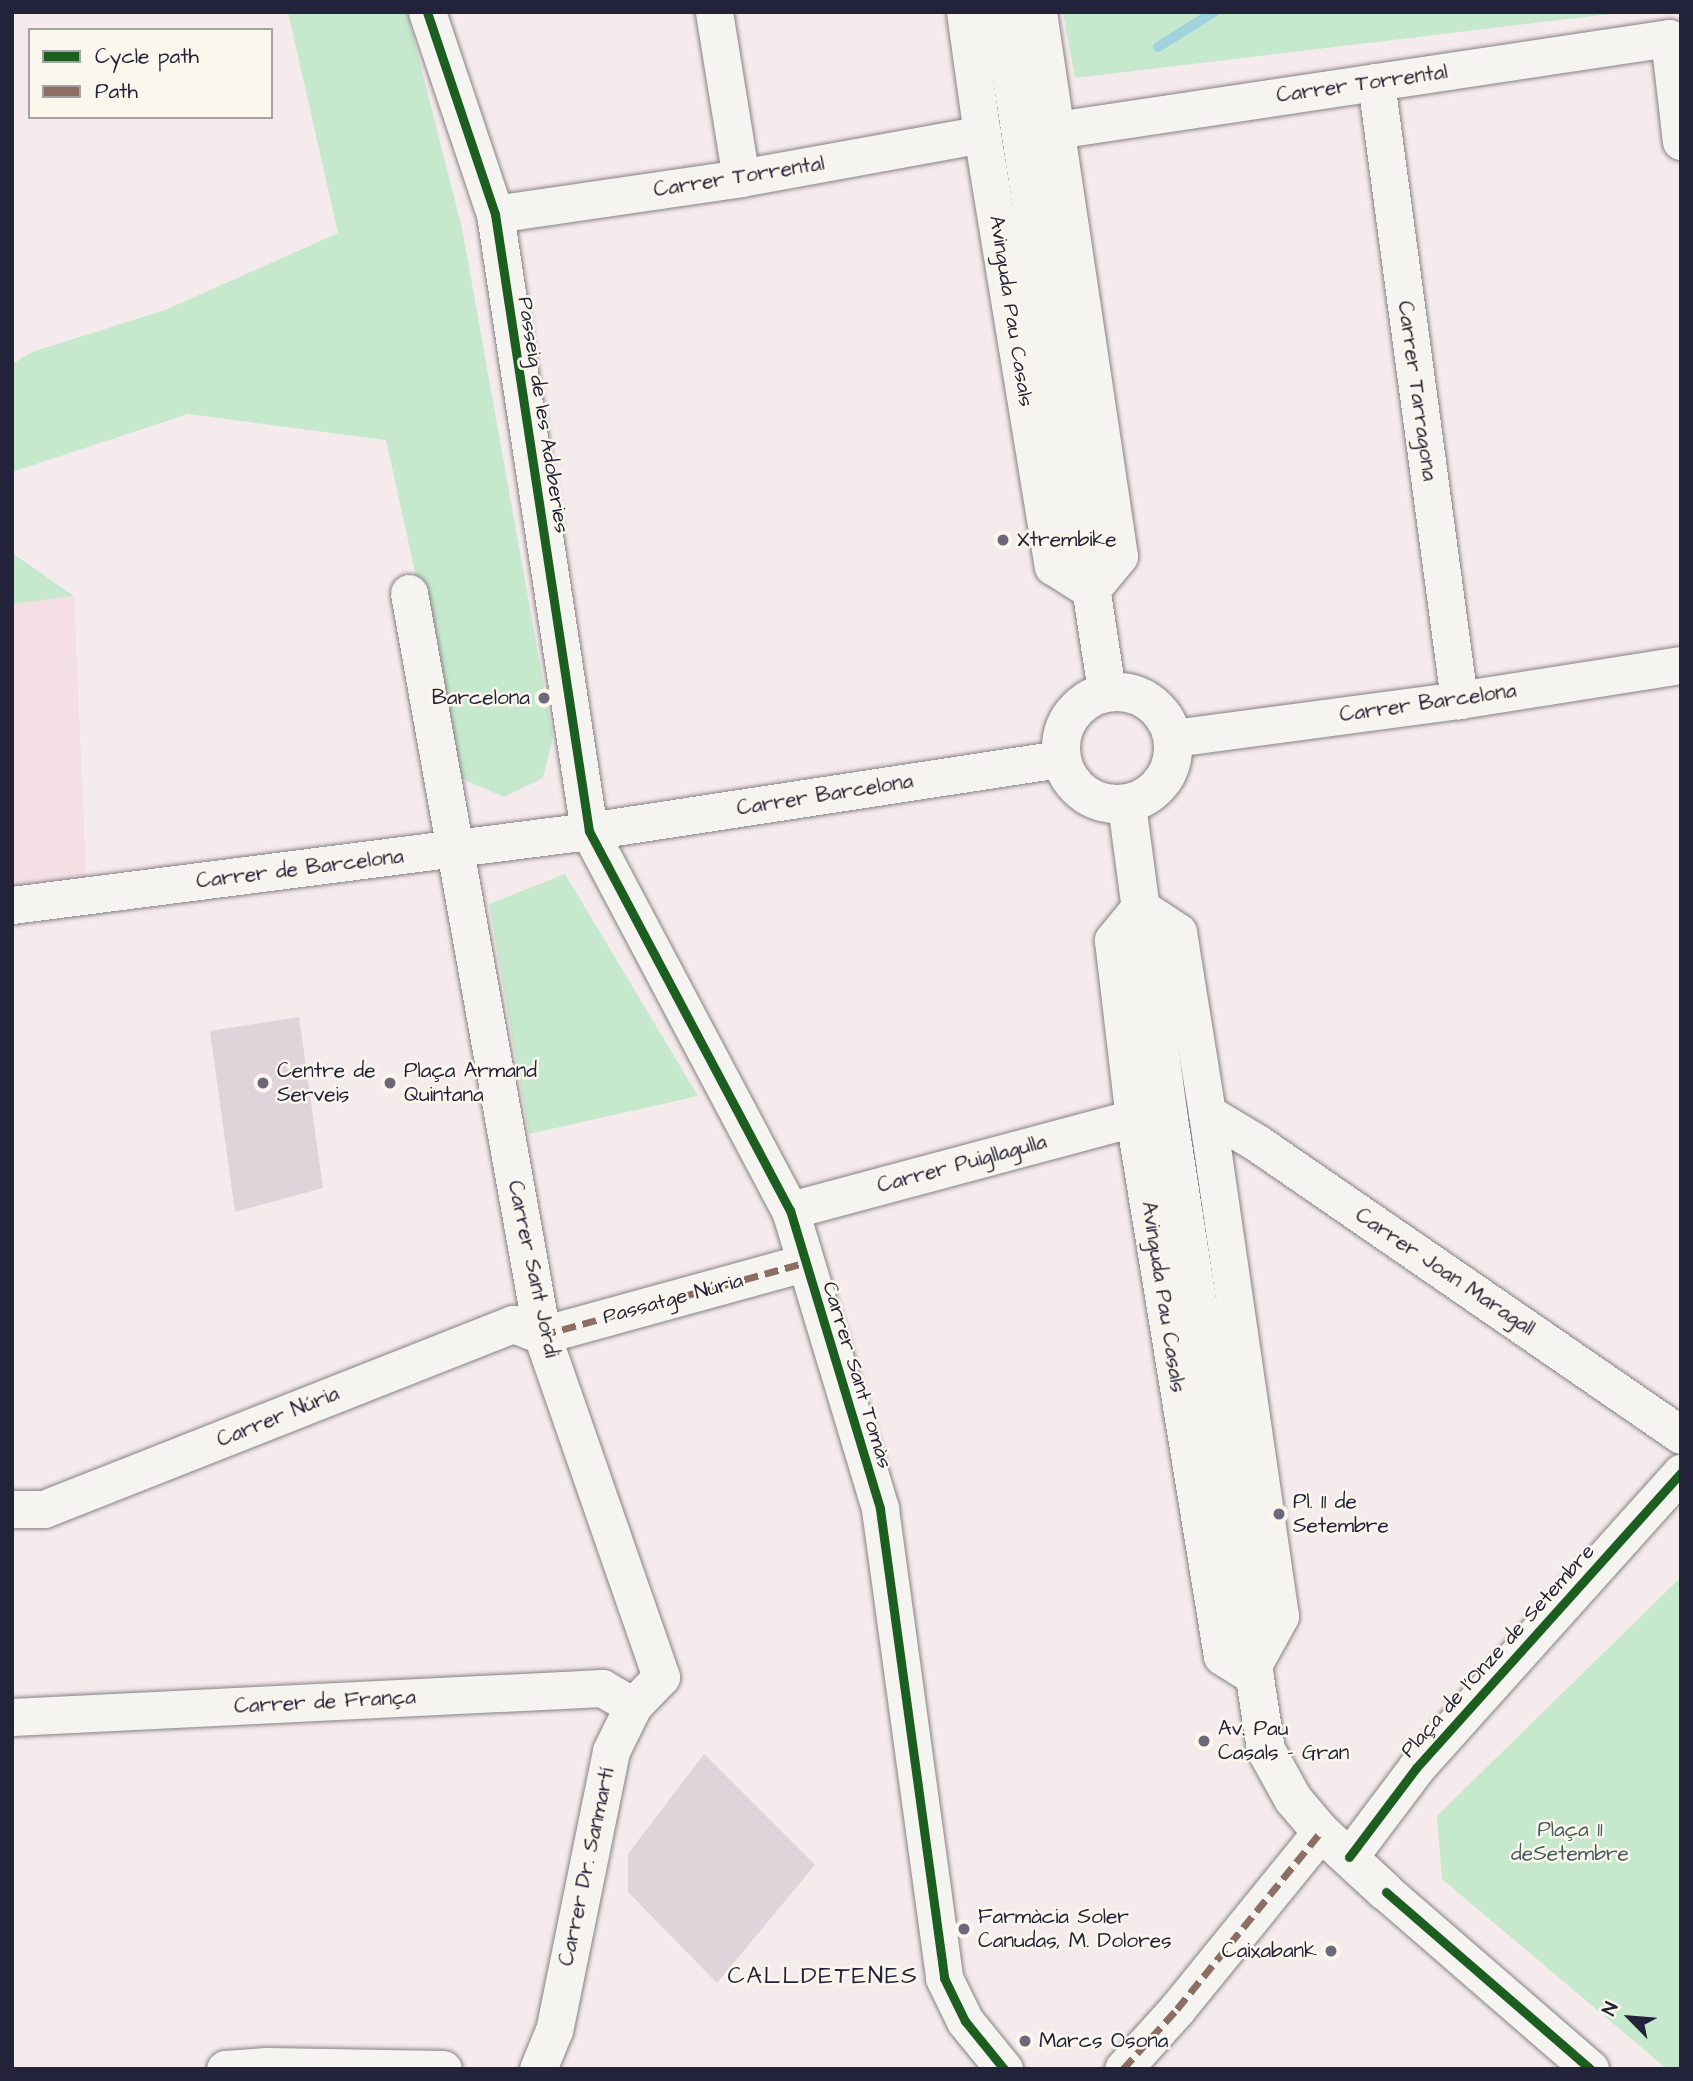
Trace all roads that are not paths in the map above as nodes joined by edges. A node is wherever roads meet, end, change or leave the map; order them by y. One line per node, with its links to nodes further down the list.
1 (427, 12): 11 (street, Passeig de les Adoberies)
2 (714, 12): 10 (street)
3 (965, 12): 8 (street, Avinguda Pau Casals)
4 (1002, 12): 12 (street, Avinguda Pau Casals)
5 (1038, 12): 7 (street)
6 (1376, 82): 7 (street, Carrer Torrental); 9 (street, Carrer Torrental); 16 (street, Carrer Tarragona)
7 (1056, 130): 12 (street)
8 (982, 135): 10 (street, Carrer Torrental); 12 (street, Avinguda Pau Casals)
9 (1681, 141)
10 (741, 178): 11 (street, Carrer Torrental)
11 (495, 214): 20 (street, Passeig de les Adoberies)
12 (1091, 590): 15 (street, Avinguda Pau Casals)
13 (409, 593): 21 (street)
14 (1681, 665): 16 (street, Carrer Barcelona)
15 (1107, 691): 17 (street); 18 (street)
16 (1459, 699): 17 (street, Carrer Barcelona)
17 (1174, 738): 19 (street)
18 (1061, 759): 19 (street); 20 (street, Carrer Barcelona)
19 (1127, 805): 23 (street, Avinguda Pau Casals)
20 (589, 831): 21 (street, Carrer de Barcelona); 26 (street, Carrer Sant Tomàs)
21 (456, 849): 22 (street, Carrer de Barcelona); 28 (street, Carrer Sant Jordi)
22 (12, 905)
23 (1140, 907): 24 (street); 25 (street, Avinguda Pau Casals); 32 (street, Avinguda Pau Casals)
24 (1207, 1113): 29 (street, Carrer Joan Maragall); 32 (street)
25 (1134, 1118): 26 (street, Carrer Puigllagulla); 32 (street, Avinguda Pau Casals)
26 (790, 1210): 27 (street, Carrer Sant Tomàs)
27 (804, 1263): 28 (street, Passatge Núria); 41 (street, Carrer Sant Tomàs)
28 (542, 1335): 31 (street, Carrer Núria); 33 (street, Carrer Sant Jordi)
29 (1678, 1425)
30 (1681, 1474): 36 (street, Plaça de l'Onze de Setembre)
31 (12, 1509)
32 (1254, 1671): 36 (street, Avinguda Pau Casals)
33 (661, 1677): 34 (street, Carrer Dr. Sanmartí)
34 (633, 1706): 35 (street, Carrer de França); 40 (street, Carrer Dr. Sanmartí)
35 (12, 1717)
36 (1335, 1844): 37 (street, Avinguda Pau Casals); 42 (street, Plaça de l'Onze de Setembre)
37 (1386, 1892): 43 (street)
38 (225, 2069): 39 (street)
39 (443, 2069)
40 (538, 2069)
41 (1004, 2069)
42 (1124, 2069)
43 (1590, 2069)

